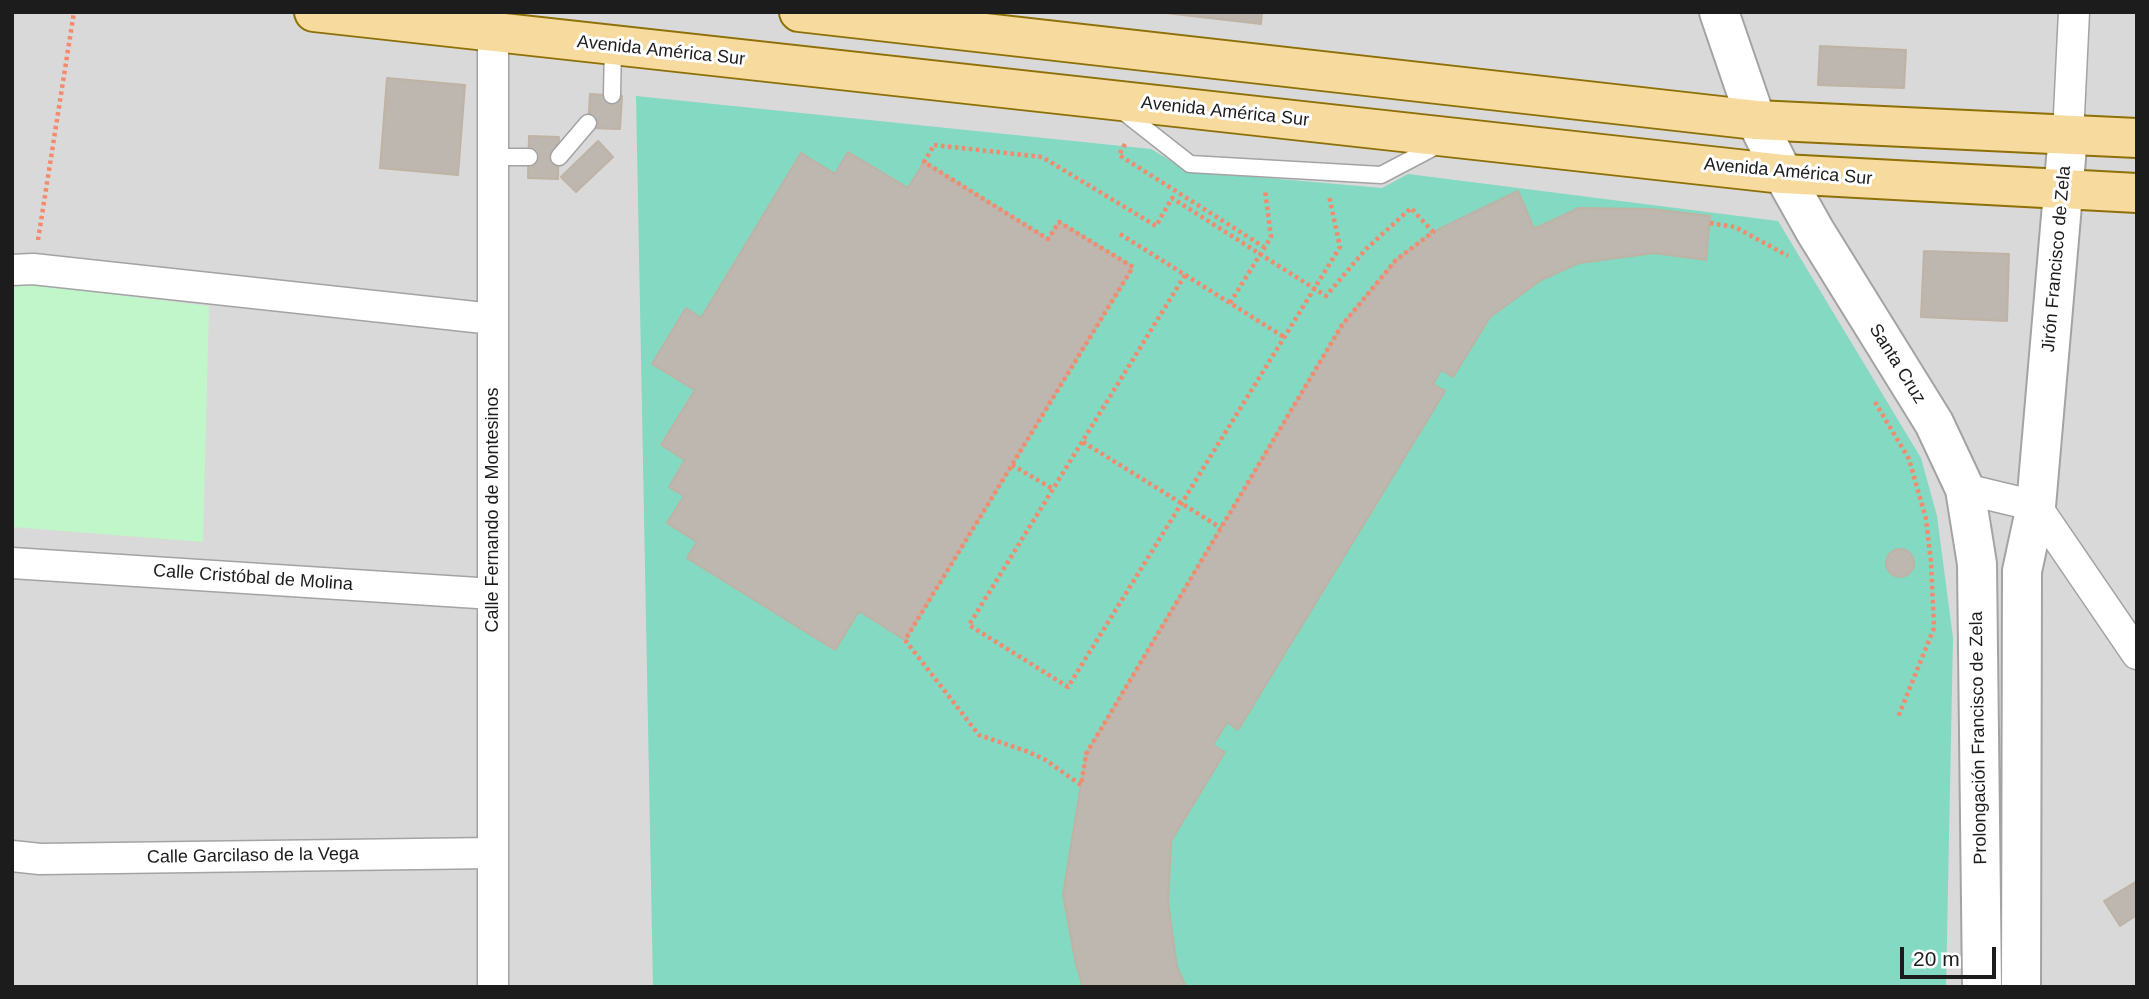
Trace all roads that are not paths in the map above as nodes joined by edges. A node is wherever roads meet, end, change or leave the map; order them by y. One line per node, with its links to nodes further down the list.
1 (314, 12): 5 (main road, Avenida América Sur)
2 (799, 12): 9 (main road)
3 (1719, 12): 9 (street, Santa Cruz)
4 (2074, 12): 11 (street, Jirón Francisco de Zela)
5 (494, 33): 6 (main road, Avenida América Sur); 14 (street, Calle Fernando de Montesinos)
6 (613, 45): 7 (lane); 8 (main road, Avenida América Sur)
7 (612, 95)
8 (1107, 99): 12 (main road, Avenida América Sur); 12 (lane)
9 (1756, 120): 11 (main road); 17 (street, Santa Cruz)
10 (589, 123): 16 (lane)
11 (2068, 135): 13 (main road); 18 (street, Jirón Francisco de Zela)
12 (1452, 138): 17 (main road, Avenida América Sur)
13 (2137, 138)
14 (493, 157): 15 (lane); 21 (street, Calle Fernando de Montesinos)
15 (529, 157)
16 (559, 157)
17 (1783, 174): 18 (main road, Avenida América Sur); 22 (street, Santa Cruz)
18 (2063, 189): 19 (main road, Avenida América Sur); 23 (street, Jirón Francisco de Zela)
19 (2137, 193)
20 (23, 269): 21 (street)
21 (493, 319): 25 (street, Calle Fernando de Montesinos)
22 (1965, 489): 23 (street); 30 (street, Prolongación Francisco de Zela)
23 (2036, 506): 26 (street); 31 (street)
24 (12, 563): 25 (street, Calle Cristóbal de Molina)
25 (493, 594): 27 (street, Calle Fernando de Montesinos)
26 (2137, 654)
27 (494, 853): 28 (street, Calle Garcilaso de la Vega); 29 (street, Calle Fernando de Montesinos)
28 (12, 856)
29 (493, 987)
30 (1982, 987)
31 (2021, 987)

